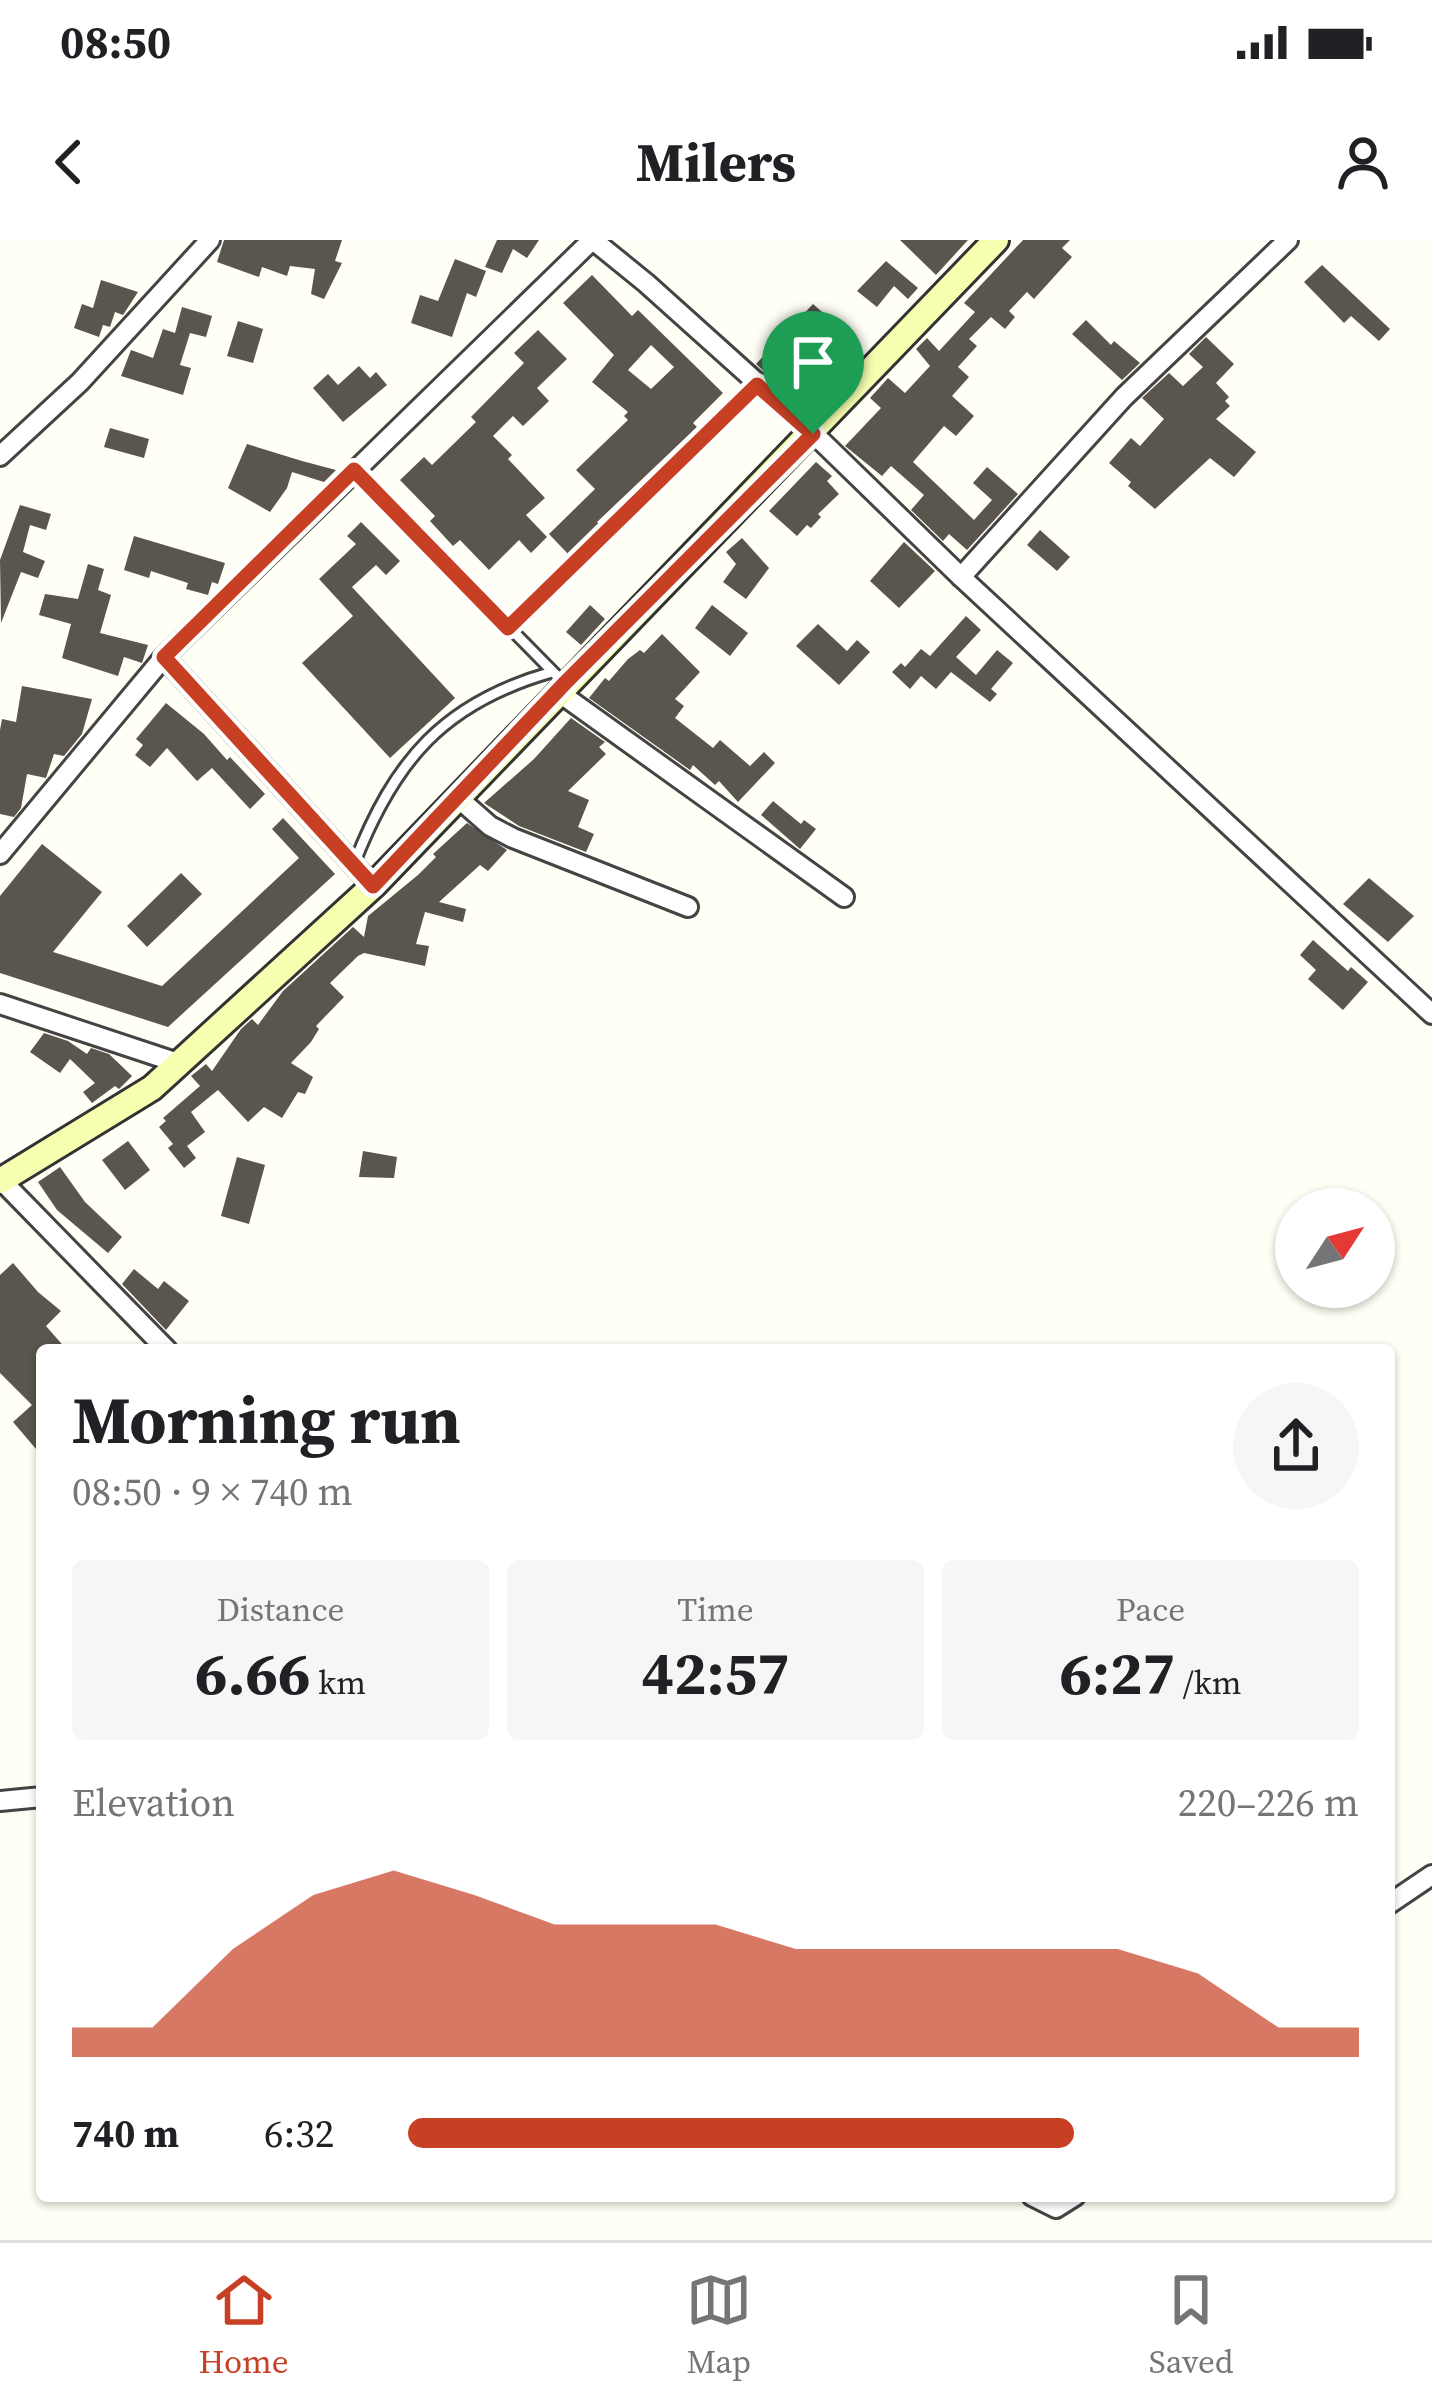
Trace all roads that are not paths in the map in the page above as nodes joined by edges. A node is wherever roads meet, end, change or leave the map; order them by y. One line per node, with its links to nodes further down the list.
1 (210, 240): 7 (street)
2 (592, 240): 5 (street); 8 (street)
3 (996, 240): 6 (main road)
4 (1288, 240): 9 (street)
5 (757, 385): 6 (street); 10 (lane)
6 (813, 434): 9 (street); 12 (main road)
7 (0, 456)
8 (354, 470): 10 (lane); 11 (street)
9 (961, 577): 20 (street)
10 (508, 628): 12 (lane)
11 (164, 657): 14 (street); 15 (street)
12 (558, 682): 13 (main road); 15 (lane); 17 (street)
13 (457, 797): 16 (main road); 18 (street)
14 (0, 854)
15 (354, 864): 16 (street)
16 (373, 886): 21 (main road)
17 (844, 897)
18 (688, 907)
19 (0, 1004): 21 (street)
20 (1432, 1014)
21 (181, 1064): 22 (main road)
22 (1, 1181): 23 (street)
23 (161, 1344)
24 (36, 1798): 25 (street)
25 (0, 1802)
26 (1432, 1875): 27 (street)
27 (1395, 1900)

